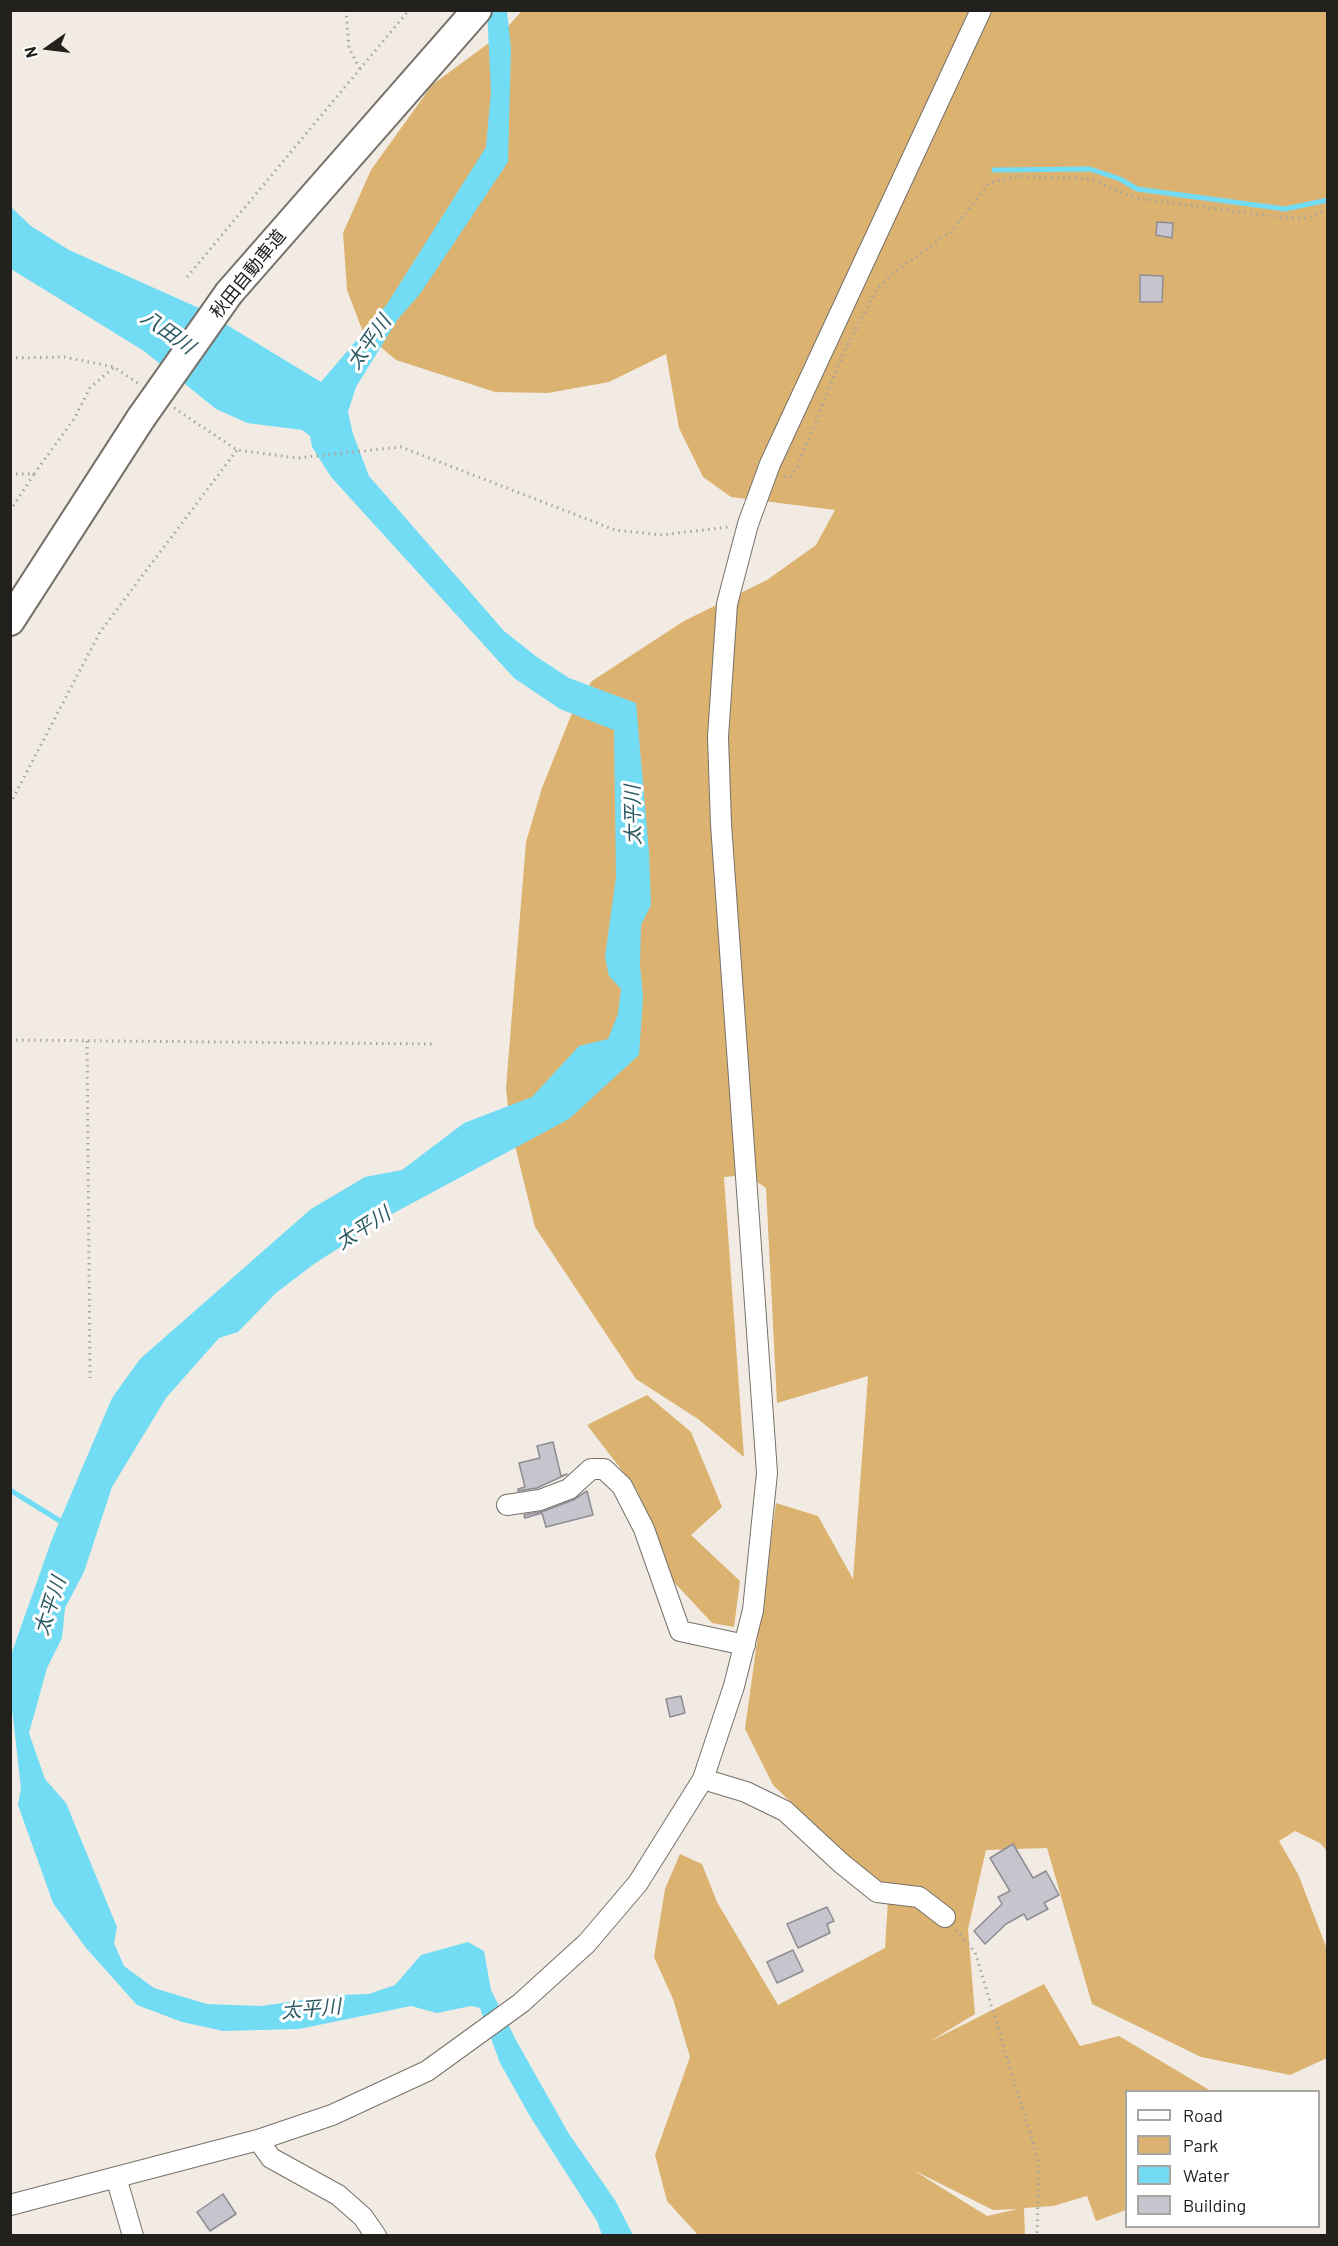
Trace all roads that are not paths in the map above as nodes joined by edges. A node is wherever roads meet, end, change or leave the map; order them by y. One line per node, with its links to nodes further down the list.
1 (477, 10): 3 (highway, 秋田自動車道, bridge)
2 (981, 10): 5 (street)
3 (10, 621)
4 (507, 1505): 5 (street)
5 (745, 1645): 6 (street)
6 (703, 1779): 7 (street); 8 (street)
7 (945, 1917)
8 (258, 2140): 9 (street); 12 (street)
9 (116, 2177): 10 (street); 11 (street)
10 (10, 2205)
11 (133, 2235)
12 (376, 2235)

